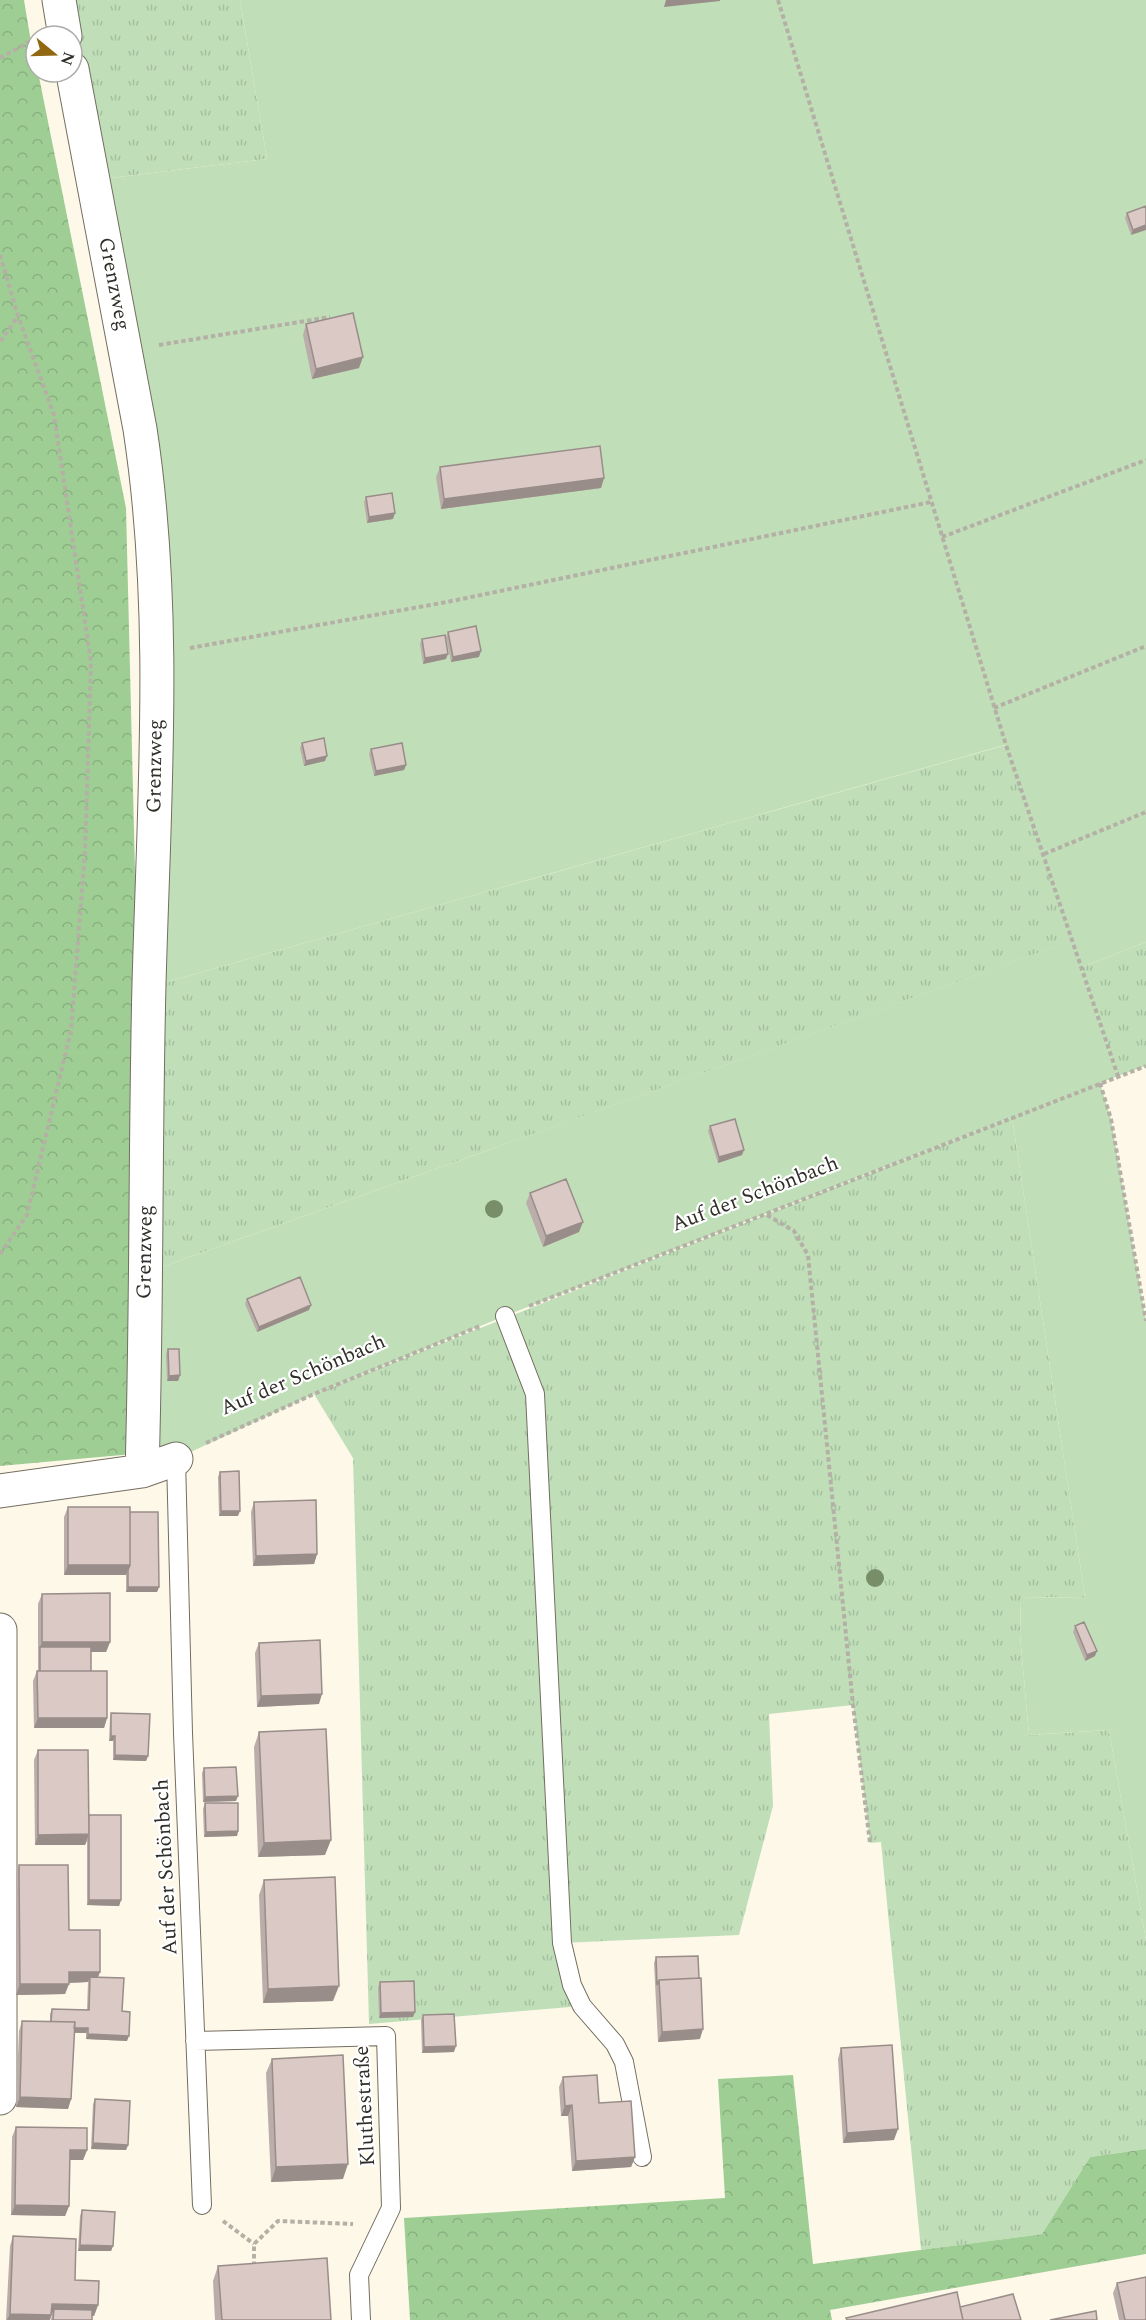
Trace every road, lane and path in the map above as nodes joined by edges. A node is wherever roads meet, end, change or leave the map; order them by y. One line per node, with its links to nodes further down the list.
1 (59, 0): 3 (street)
2 (778, 0): 13 (path)
3 (63, 24)
4 (24, 45): 5 (path)
5 (0, 58)
6 (75, 84): 11 (street, Grenzweg)
7 (0, 255): 8 (path)
8 (18, 316): 10 (path); 24 (path)
9 (330, 317): 11 (path)
10 (0, 342)
11 (126, 350): 16 (street, Grenzweg)
12 (1146, 460): 14 (path)
13 (931, 502): 14 (path); 16 (path)
14 (942, 537): 17 (path)
15 (1146, 646): 17 (path)
16 (156, 654): 28 (street, Grenzweg)
17 (994, 708): 19 (path)
18 (1146, 812): 19 (path)
19 (1044, 854): 21 (path)
20 (1146, 1066): 21 (path, Auf der Schönbach)
21 (1118, 1076): 22 (path, Auf der Schönbach)
22 (1100, 1083): 23 (path, Auf der Schönbach); 26 (path)
23 (767, 1215): 25 (path, Auf der Schönbach); 31 (path)
24 (0, 1254)
25 (505, 1316): 27 (path, Auf der Schönbach); 34 (lane)
26 (1146, 1321)
27 (176, 1459): 28 (street); 32 (lane, Auf der Schönbach)
28 (142, 1472): 29 (street)
29 (0, 1491)
30 (0, 1630): 33 (street)
31 (870, 1843)
32 (195, 2041): 35 (lane, Auf der Schönbach); 36 (lane, Kluthestraße)
33 (0, 2098)
34 (642, 2157)
35 (202, 2205): 37 (path)
36 (379, 2233): 37 (path); 39 (lane, Kluthestraße)
37 (254, 2244): 38 (path)
38 (255, 2278)
39 (361, 2320)

